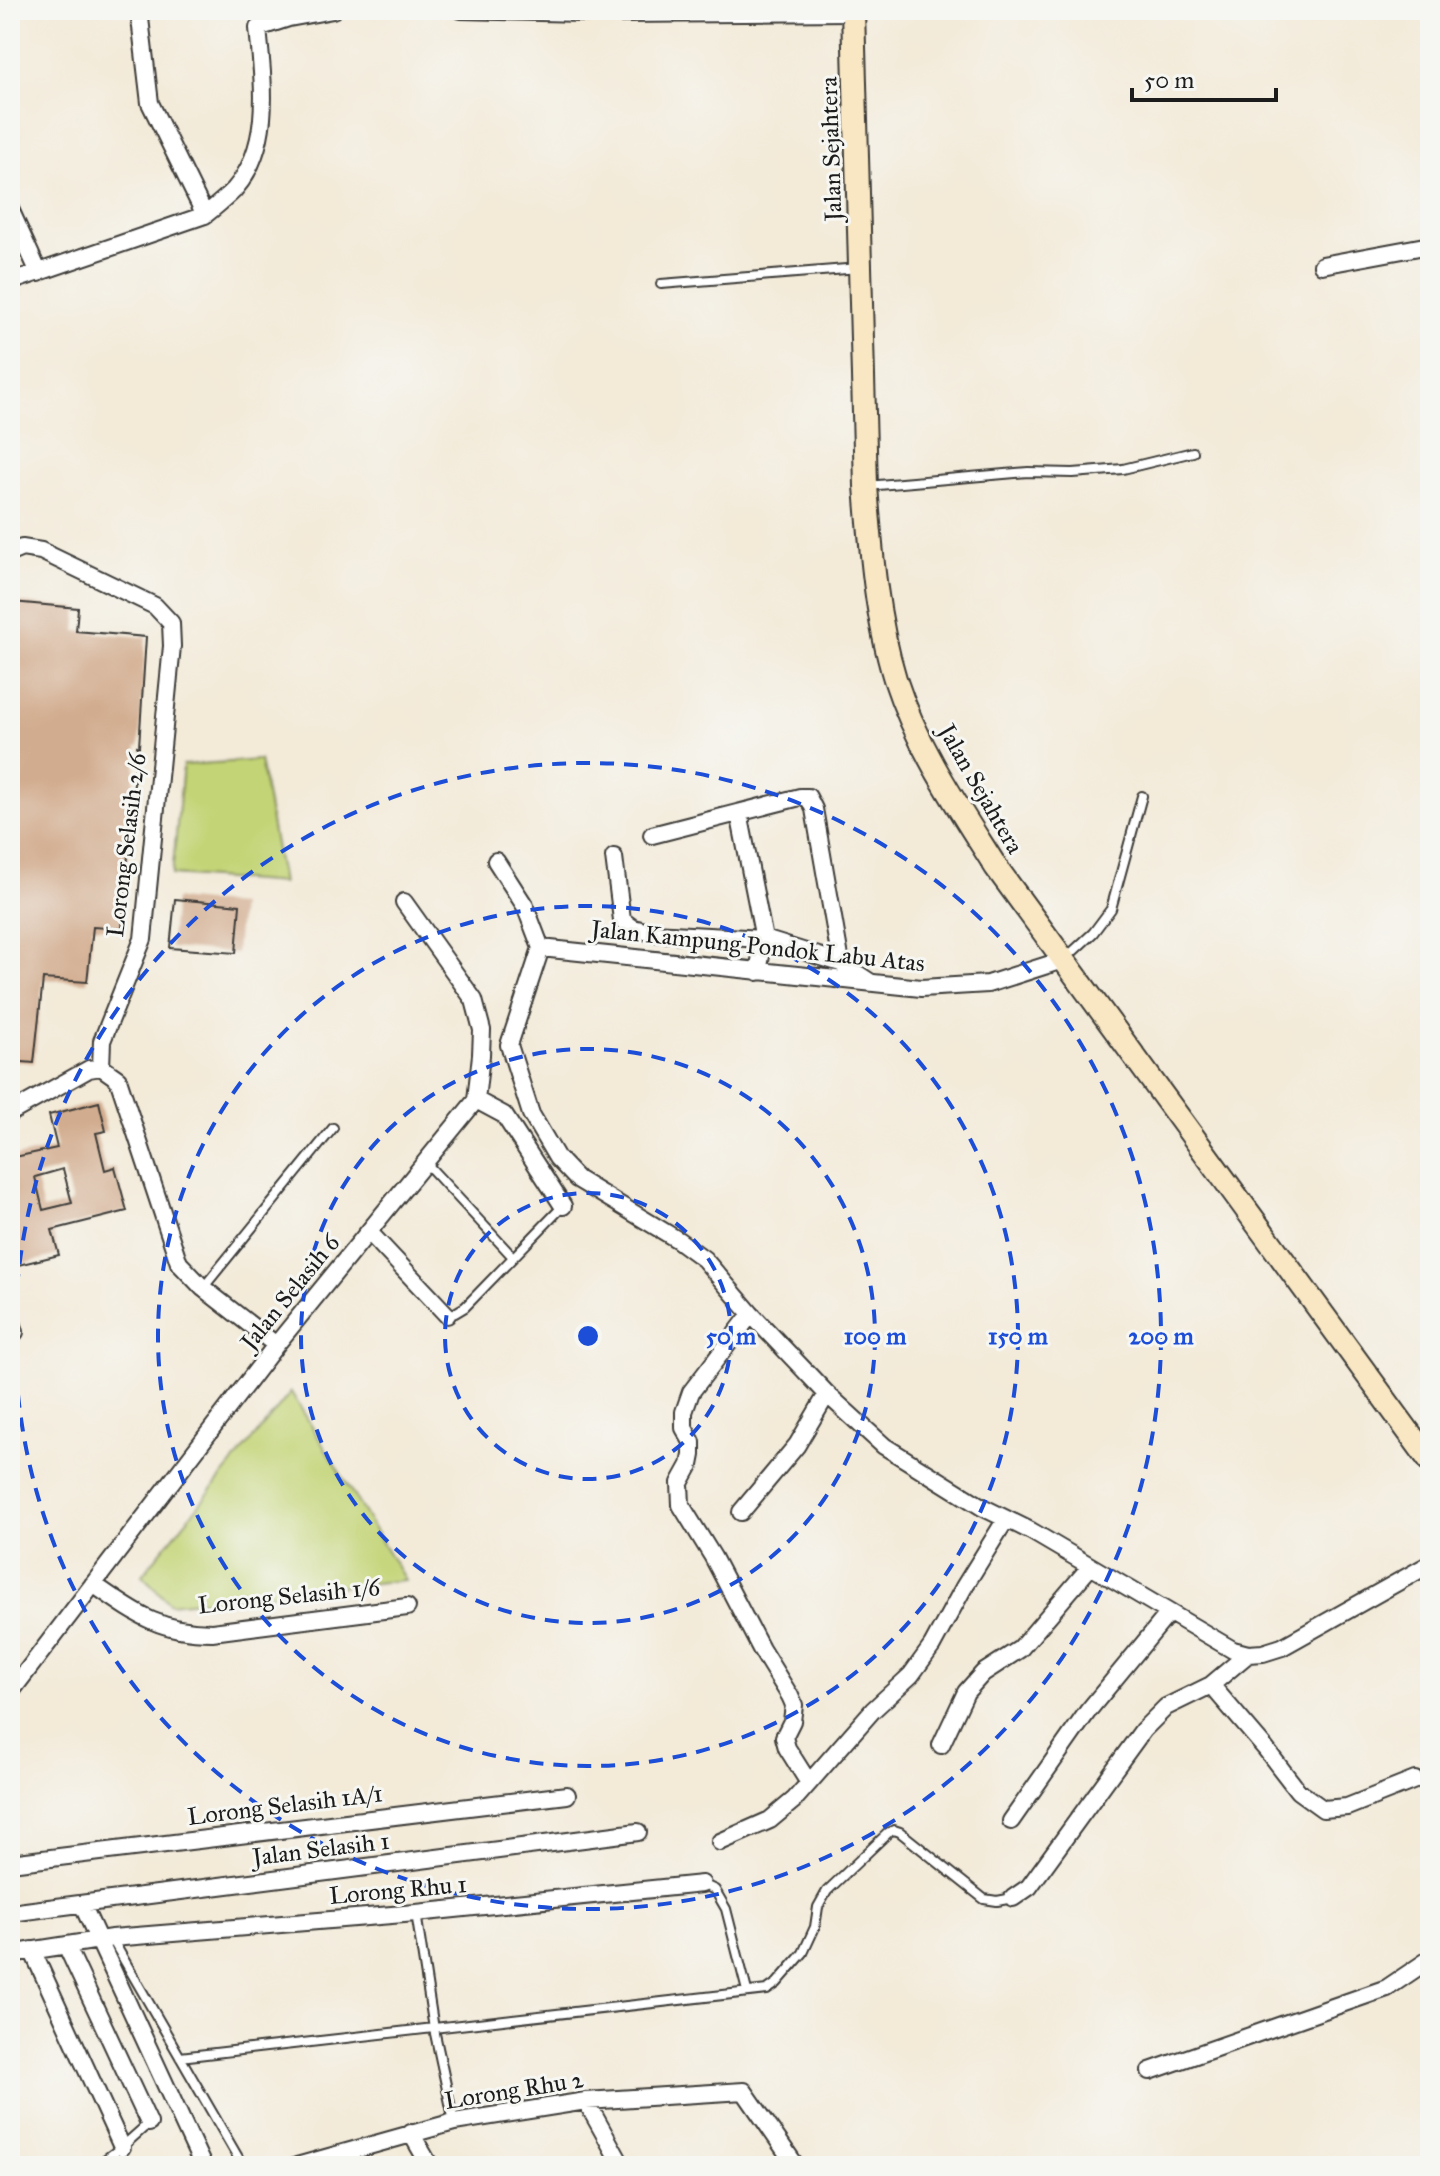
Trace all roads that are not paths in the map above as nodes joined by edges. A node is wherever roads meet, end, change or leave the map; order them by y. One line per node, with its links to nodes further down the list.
1 (139, 10): 7 (street)
2 (333, 10): 7 (street)
3 (461, 10): 5 (street)
4 (853, 11): 5 (street); 10 (main road, Jalan Sejahtera)
5 (623, 12)
6 (10, 209): 11 (street)
7 (205, 215): 11 (street)
8 (1430, 245): 9 (street)
9 (1322, 265)
10 (860, 268): 13 (lane); 15 (main road, Jalan Sejahtera)
11 (39, 273): 12 (street)
12 (10, 282)
13 (661, 284)
14 (1193, 452): 15 (lane)
15 (866, 486): 25 (main road, Jalan Sejahtera)
16 (16, 551): 31 (street, Lorong Selasih 2/6)
17 (1142, 796): 25 (lane)
18 (739, 813): 19 (street); 23 (street); 26 (street)
19 (652, 835)
20 (614, 857): 23 (street)
21 (496, 861): 24 (street)
22 (404, 902): 30 (street)
23 (764, 939): 26 (street); 27 (street)
24 (541, 948): 27 (street, Jalan Kampung Pondok Labu Atas); 29 (street)
25 (1063, 960): 28 (street, Jalan Kampung Pondok Labu Atas); 44 (main road, Jalan Sejahtera)
26 (841, 963): 28 (street)
27 (758, 972): 28 (street, Jalan Kampung Pondok Labu Atas)
28 (875, 985)
29 (509, 1045): 30 (street); 40 (street)
30 (481, 1055): 32 (street)
31 (101, 1067): 33 (street); 39 (street)
32 (476, 1100): 35 (street, Jalan Selasih 6); 36 (street)
33 (10, 1113)
34 (333, 1128): 39 (lane)
35 (425, 1161): 37 (street, Jalan Selasih 6); 38 (lane)
36 (563, 1206): 38 (lane)
37 (369, 1232): 41 (street); 42 (street, Jalan Selasih 6)
38 (513, 1257): 41 (lane)
39 (203, 1288): 42 (street)
40 (751, 1314): 43 (street); 57 (street)
41 (447, 1315)
42 (276, 1345): 49 (street, Jalan Selasih 6)
43 (827, 1394): 45 (street); 46 (street)
44 (1430, 1461)
45 (741, 1512)
46 (1006, 1519): 48 (street); 57 (street)
47 (1430, 1564): 52 (street)
48 (1090, 1567): 51 (street); 55 (street)
49 (93, 1584): 50 (street, Lorong Selasih 1/6); 54 (street, Jalan Selasih 6)
50 (407, 1607)
51 (1168, 1614): 52 (street); 59 (street)
52 (1248, 1654): 53 (street)
53 (1211, 1685): 56 (street); 64 (street)
54 (10, 1693)
55 (941, 1745)
56 (1415, 1780)
57 (809, 1783): 61 (street)
58 (567, 1795): 62 (street, Lorong Selasih 1A/1)
59 (1011, 1821)
60 (638, 1832): 65 (street, Jalan Selasih 1)
61 (720, 1842)
62 (10, 1863)
63 (702, 1884): 67 (street, Lorong Rhu 1); 73 (lane)
64 (1013, 1898): 73 (lane)
65 (82, 1904): 66 (street, Jalan Selasih 1); 68 (street)
66 (10, 1913)
67 (416, 1913): 68 (street, Lorong Rhu 1); 74 (lane)
68 (105, 1939): 69 (street, Lorong Rhu 1); 75 (lane); 83 (street)
69 (66, 1945): 70 (street, Lorong Rhu 1); 79 (street)
70 (32, 1950): 71 (street, Lorong Rhu 1); 81 (street)
71 (10, 1954)
72 (1430, 1959): 76 (street)
73 (747, 1991): 74 (lane)
74 (434, 2029): 75 (lane); 78 (lane)
75 (180, 2057): 84 (lane)
76 (1150, 2071)
77 (586, 2101): 78 (street, Lorong Rhu 2); 87 (street); 88 (street, Lorong Rhu 2)
78 (454, 2122): 80 (street, Lorong Rhu 2)
79 (149, 2123): 81 (lane)
80 (411, 2133): 85 (street, Lorong Rhu 2); 86 (street)
81 (122, 2147): 82 (lane)
82 (96, 2166)
83 (203, 2166)
84 (243, 2166)
85 (297, 2166)
86 (430, 2166)
87 (622, 2166)
88 (796, 2166)

